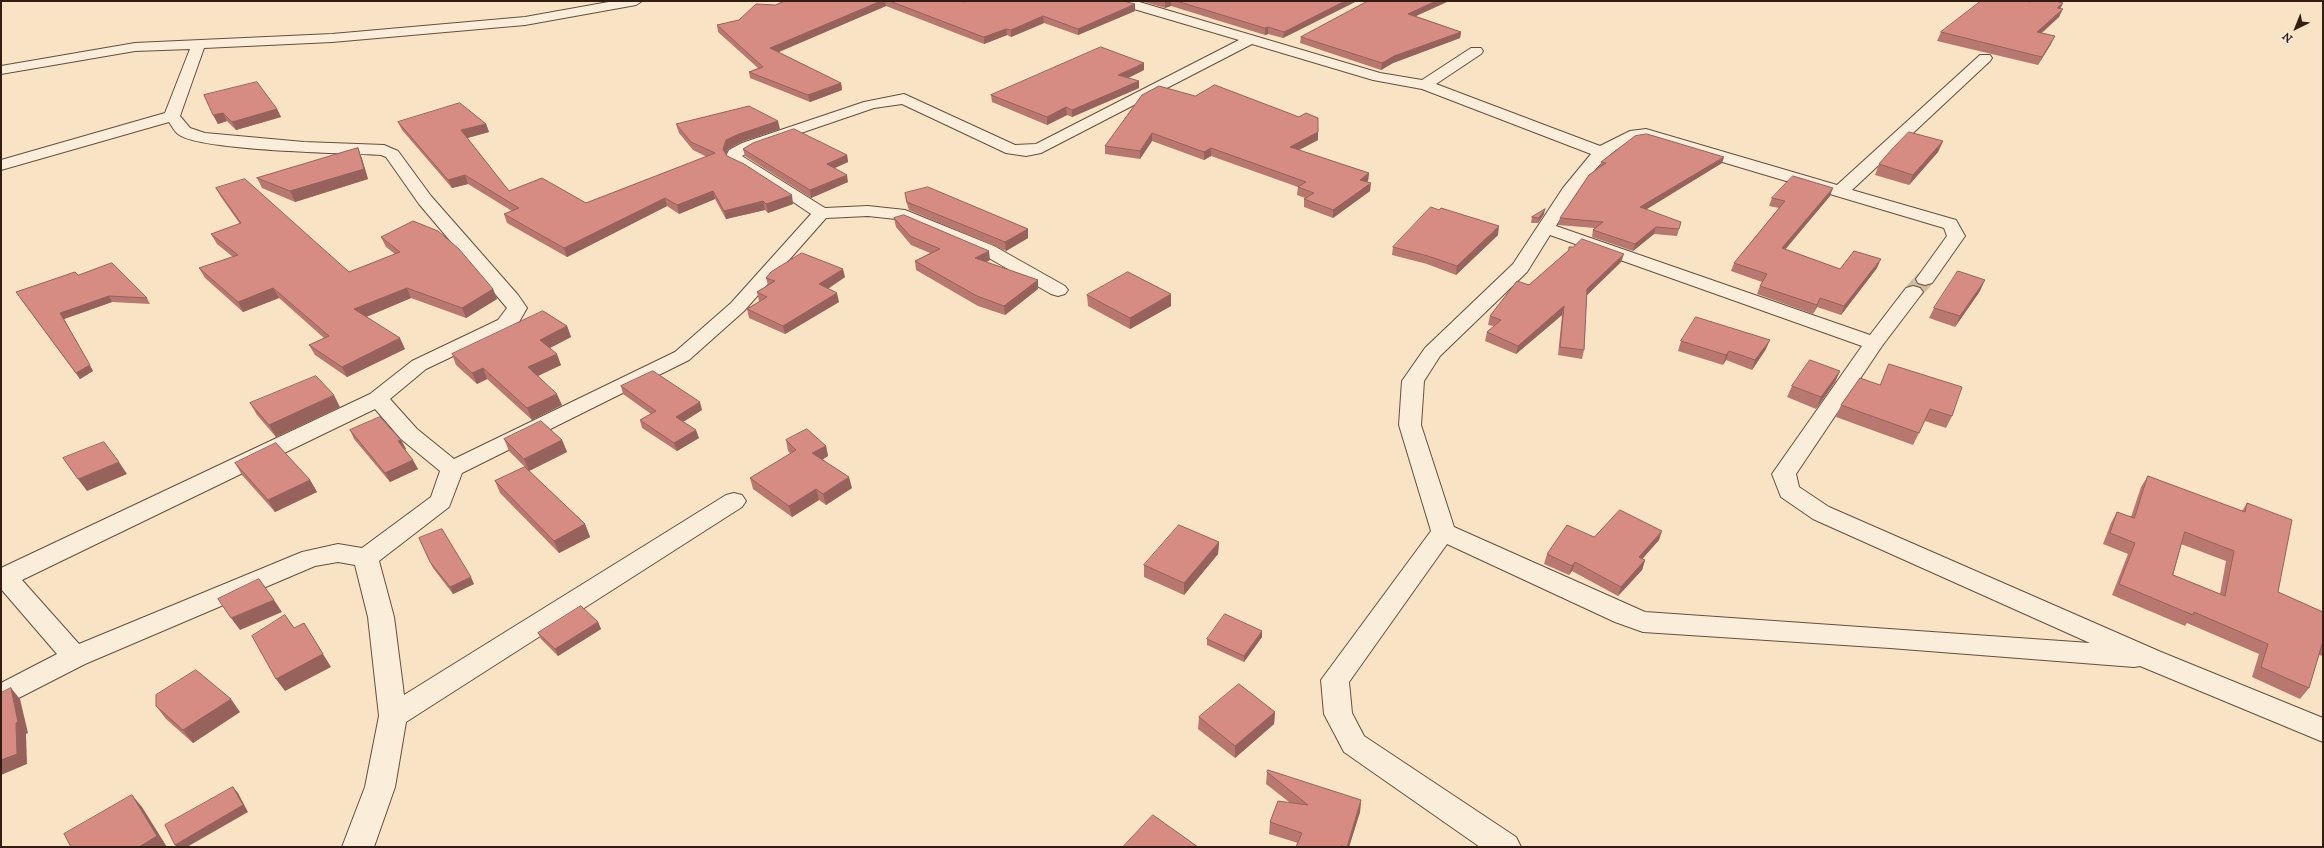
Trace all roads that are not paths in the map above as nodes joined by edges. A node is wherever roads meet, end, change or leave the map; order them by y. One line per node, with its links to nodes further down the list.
1 (636, 1): 5 (street)
2 (1122, 1): 4 (street)
3 (1297, 38): 6 (street)
4 (1251, 39): 6 (street); 15 (street)
5 (199, 44): 9 (street); 11 (street)
6 (1277, 48): 10 (street)
7 (1476, 51): 10 (street)
8 (1985, 58): 14 (street)
9 (1, 70)
10 (1425, 85): 12 (street)
11 (172, 116): 13 (street); 19 (street)
12 (1601, 152): 14 (street); 16 (street)
13 (1, 166)
14 (1841, 191): 18 (street)
15 (821, 213): 17 (street); 20 (street)
16 (1546, 228): 18 (street); 22 (street)
17 (1058, 290)
18 (1874, 343): 26 (street)
19 (378, 399): 20 (street); 24 (street)
20 (452, 469): 23 (street)
21 (734, 501): 28 (street)
22 (1443, 532): 26 (street); 31 (street)
23 (366, 558): 25 (street); 28 (street)
24 (3, 578): 25 (street)
25 (75, 657): 27 (street)
26 (2151, 659): 29 (street)
27 (1, 696)
28 (393, 716): 30 (street)
29 (2323, 730)
30 (358, 847)
31 (1505, 847)

